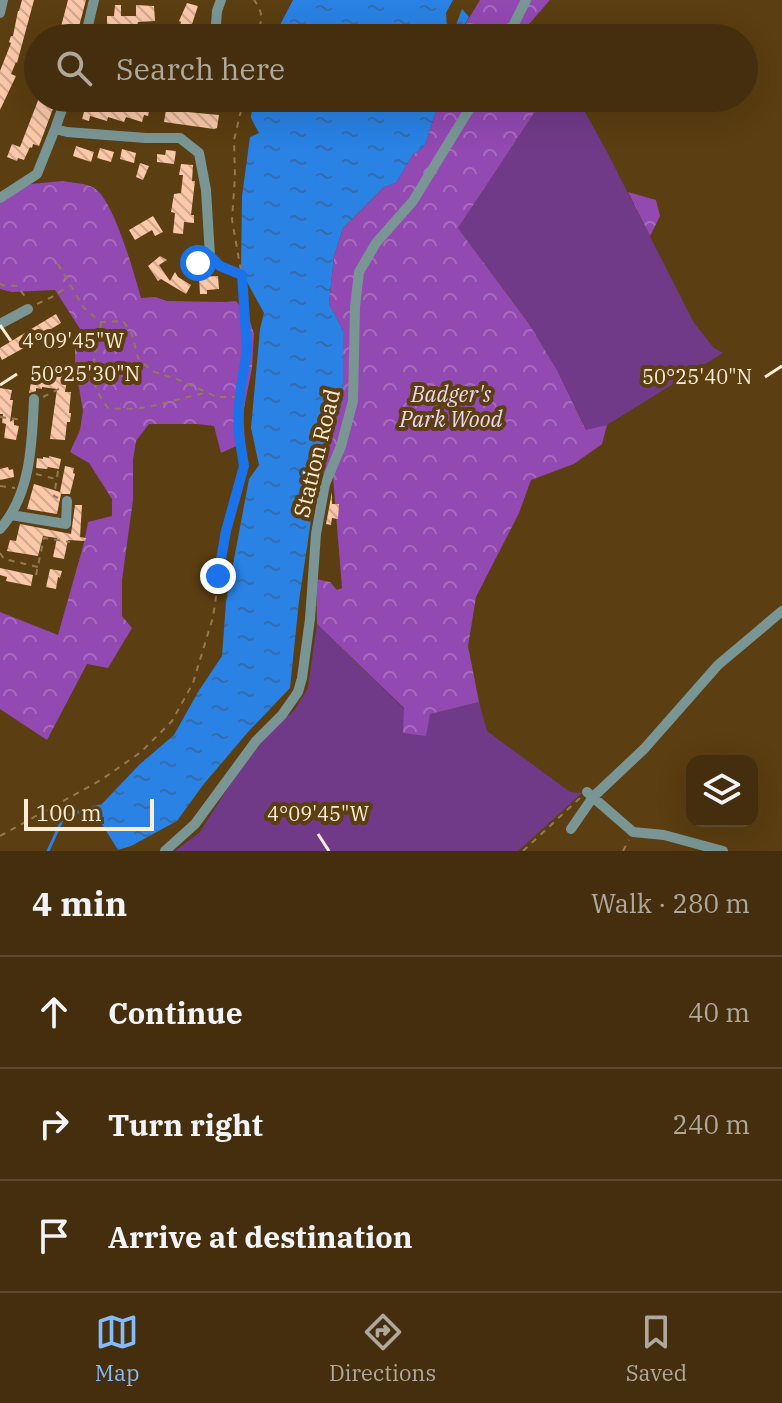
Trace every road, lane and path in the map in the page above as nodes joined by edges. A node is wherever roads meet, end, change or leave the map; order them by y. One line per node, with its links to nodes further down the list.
1 (3, 0): 6 (street)
2 (94, 0): 7 (street)
3 (221, 0): 8 (street)
4 (254, 0): 9 (path)
5 (526, 0): 10 (street)
6 (0, 13)
7 (88, 24)
8 (216, 24)
9 (261, 24)
10 (514, 24)
11 (61, 112): 14 (street)
12 (241, 112): 19 (path)
13 (467, 112): 48 (street, Station Road)
14 (55, 129): 15 (street); 16 (street)
15 (0, 198)
16 (210, 256): 17 (street); 19 (path)
17 (198, 263)
18 (58, 264): 21 (path)
19 (242, 275): 27 (path)
20 (0, 283): 21 (path)
21 (69, 286): 23 (path)
22 (28, 309): 24 (street)
23 (101, 322): 26 (path); 26 (path)
24 (0, 324)
25 (61, 388): 28 (path)
26 (207, 392): 27 (path)
27 (240, 397): 47 (path)
28 (34, 399): 30 (street)
29 (0, 417): 30 (path)
30 (33, 421): 37 (street)
31 (58, 471): 33 (path)
32 (42, 476): 33 (path)
33 (56, 479): 36 (path)
34 (0, 486): 35 (path)
35 (13, 488)
36 (67, 501): 37 (street)
37 (11, 515): 38 (street)
38 (0, 529)
39 (70, 542): 41 (path)
40 (0, 553): 41 (path)
41 (38, 567): 42 (path)
42 (36, 575)
43 (782, 611): 44 (street)
44 (590, 795): 45 (street); 46 (street); 49 (path)
45 (571, 829)
46 (633, 832): 50 (path); 51 (street)
47 (0, 836)
48 (165, 851)
49 (523, 851)
50 (623, 851)
51 (723, 851)

